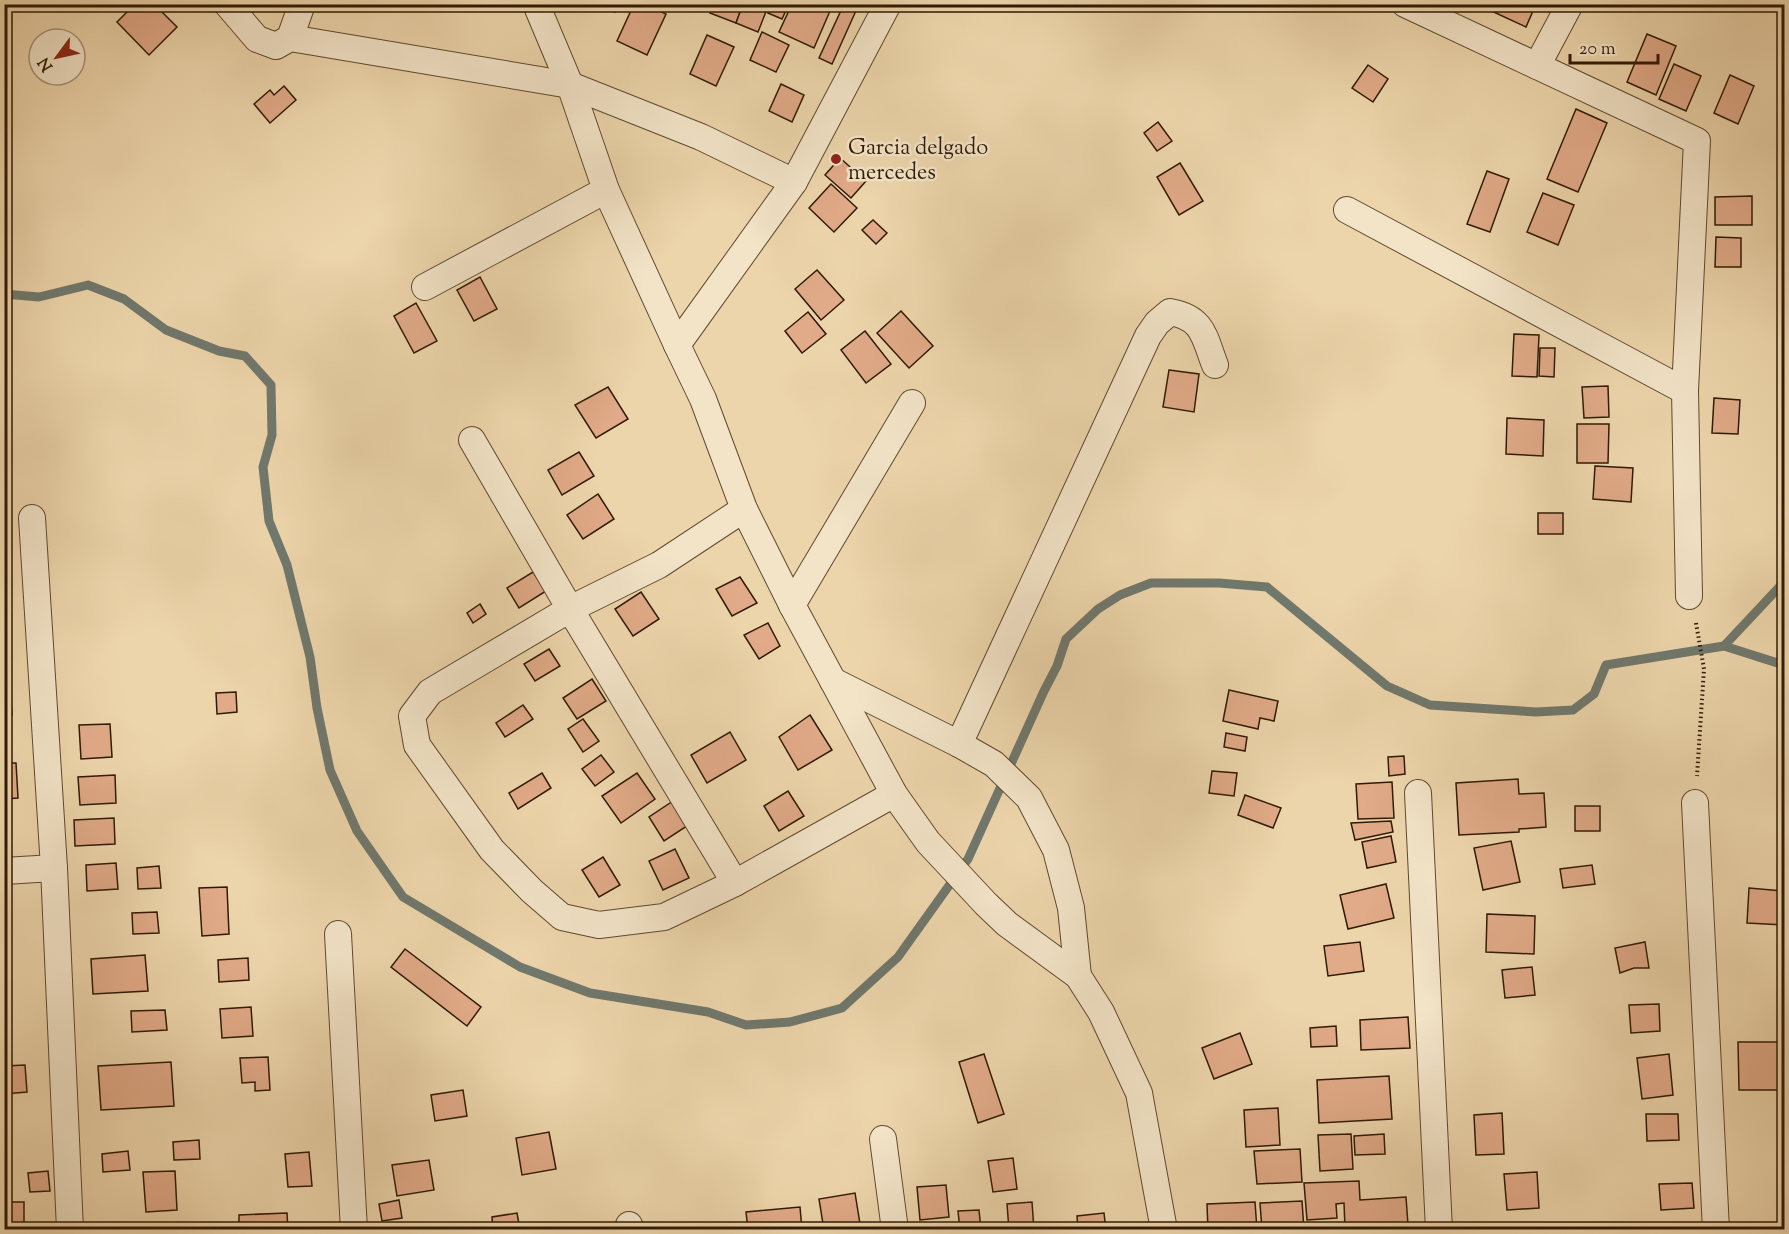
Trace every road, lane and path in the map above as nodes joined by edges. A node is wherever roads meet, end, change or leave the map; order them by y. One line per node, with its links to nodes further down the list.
1 (227, 4): 7 (street)
2 (302, 4): 7 (street)
3 (536, 4): 9 (street)
4 (888, 4): 10 (street)
5 (1405, 4): 8 (street)
6 (1570, 4): 8 (street)
7 (290, 38): 9 (street)
8 (1537, 66): 16 (street)
9 (570, 85): 10 (street); 11 (street)
10 (794, 182): 14 (street)
11 (606, 190): 13 (street); 14 (street)
12 (1347, 210): 16 (street)
13 (425, 287)
14 (677, 345): 19 (street)
15 (1215, 365): 26 (street)
16 (1685, 391): 21 (street)
17 (912, 404): 22 (street)
18 (472, 440): 23 (street)
19 (744, 509): 22 (street); 23 (street)
20 (32, 518): 30 (street)
21 (1689, 596)
22 (792, 604): 25 (street)
23 (570, 609): 32 (street); 32 (street)
24 (1696, 624): 29 (path)
25 (833, 681): 26 (street); 28 (street)
26 (959, 744): 34 (street)
27 (1418, 793): 40 (street)
28 (894, 794): 32 (street); 34 (street)
29 (1695, 803): 41 (street)
30 (54, 868): 31 (street); 36 (street)
31 (4, 871)
32 (735, 884)
33 (338, 934): 37 (street)
34 (1078, 976): 39 (street)
35 (883, 1139): 38 (street)
36 (70, 1230)
37 (354, 1230)
38 (895, 1230)
39 (1164, 1230)
40 (1439, 1230)
41 (1716, 1230)

